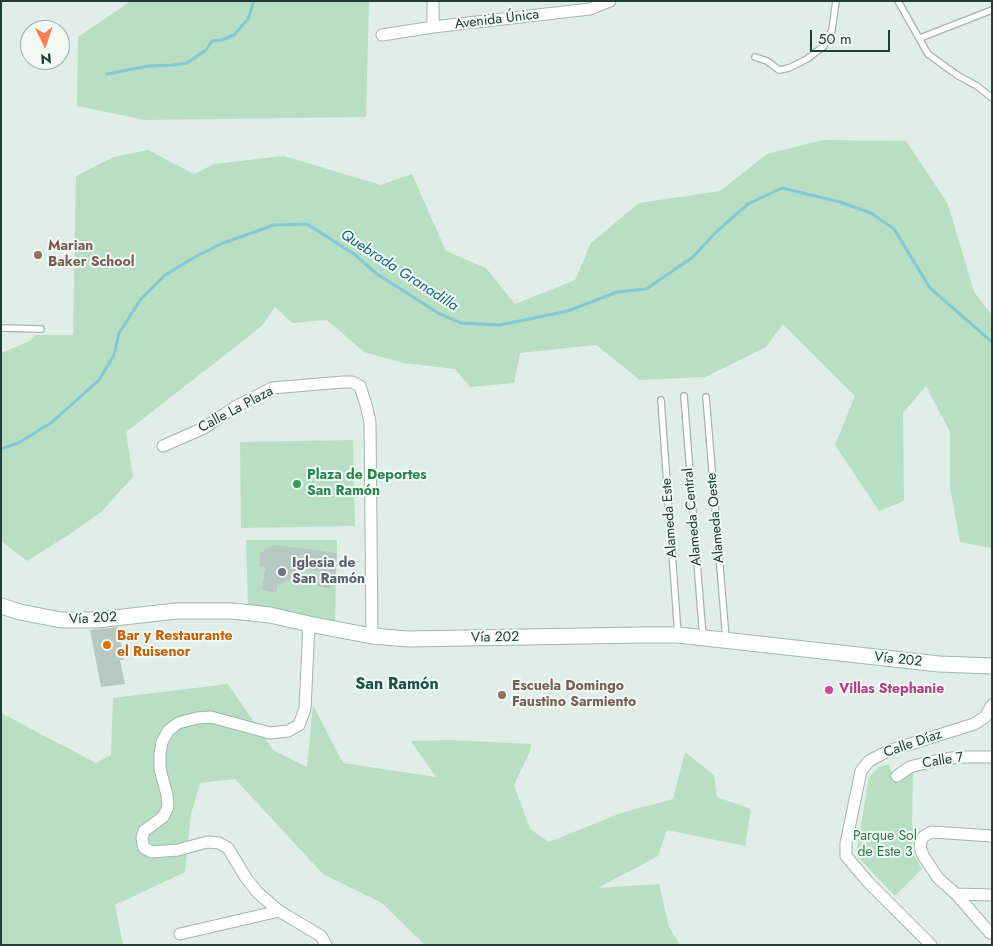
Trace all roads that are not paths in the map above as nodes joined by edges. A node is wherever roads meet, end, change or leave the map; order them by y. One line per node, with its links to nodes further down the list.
1 (434, 1): 7 (street)
2 (610, 1): 5 (street, Avenida Única)
3 (836, 1): 10 (lane)
4 (898, 1): 9 (lane)
5 (589, 5): 7 (street, Avenida Única)
6 (992, 10): 9 (lane)
7 (433, 28): 8 (street, Avenida Única)
8 (382, 35)
9 (920, 38): 11 (lane)
10 (755, 57)
11 (992, 98)
12 (1, 328): 13 (lane)
13 (41, 329)
14 (684, 396): 22 (lane, Alameda Central)
15 (706, 397): 23 (lane, Alameda Oeste)
16 (661, 400): 20 (lane, Alameda Este)
17 (163, 446): 21 (street, Calle La Plaza)
18 (1, 606): 19 (main road, Vía 202)
19 (309, 624): 21 (main road, Vía 202); 31 (street)
20 (678, 635): 21 (main road, Vía 202); 22 (main road, Vía 202)
21 (372, 636)
22 (703, 638): 23 (main road, Vía 202)
23 (726, 640): 24 (main road, Vía 202)
24 (992, 666)
25 (992, 705): 35 (street, Calle Díaz)
26 (992, 756): 27 (street, Calle 7)
27 (897, 776)
28 (992, 836): 29 (street)
29 (956, 894): 30 (street); 32 (street)
30 (992, 895)
31 (279, 911): 33 (street); 34 (street)
32 (990, 933)
33 (180, 934)
34 (326, 945)
35 (931, 945)

